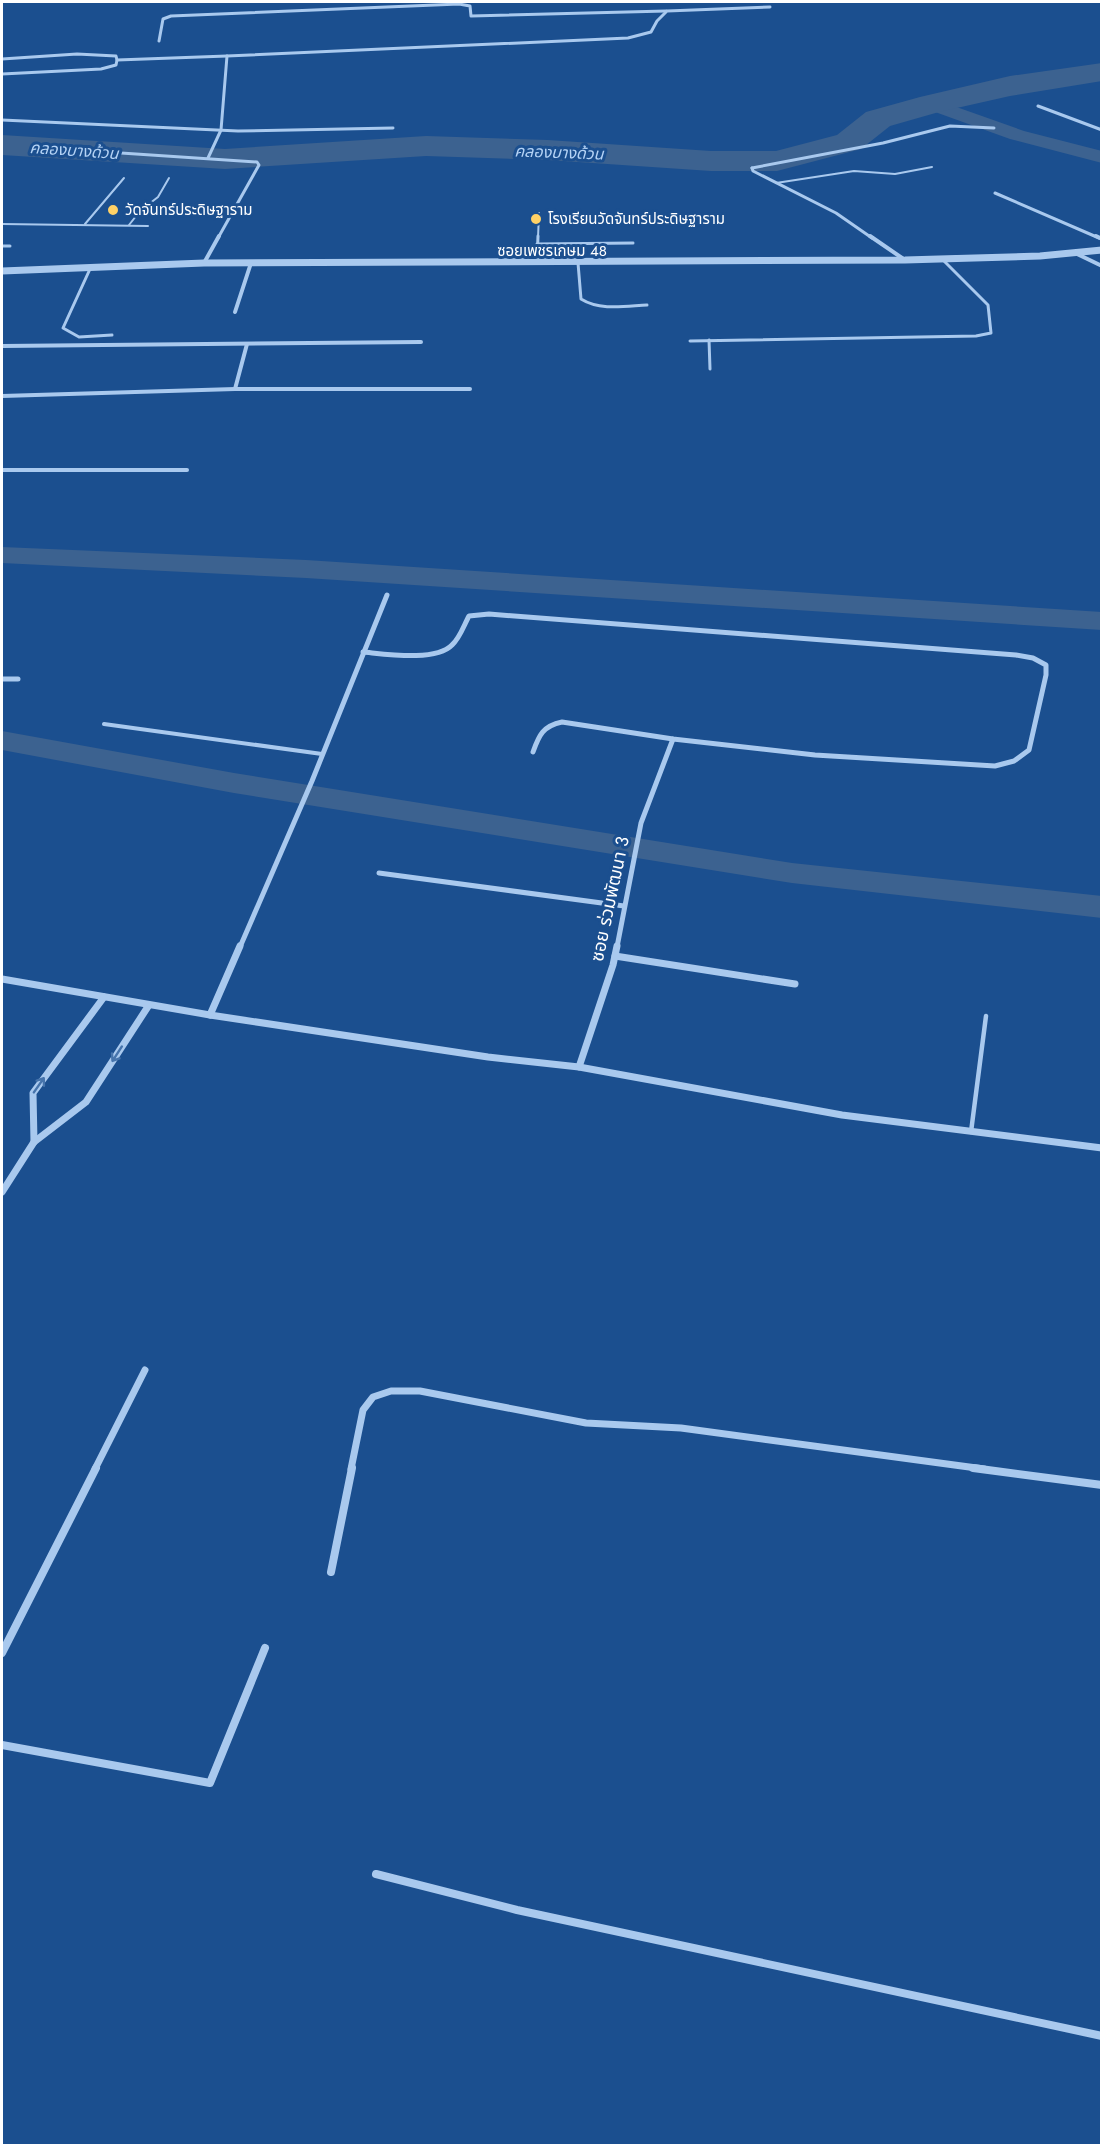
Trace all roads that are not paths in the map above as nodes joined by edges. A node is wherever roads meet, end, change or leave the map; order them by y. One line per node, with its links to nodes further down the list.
1 (770, 7): 2 (street)
2 (667, 11): 3 (street); 4 (street)
3 (159, 41)
4 (227, 56): 6 (street); 12 (street)
5 (2, 59): 6 (street)
6 (117, 60): 7 (street)
7 (2, 74)
8 (1038, 106): 13 (street)
9 (2, 120): 12 (street)
10 (393, 128): 12 (street)
11 (994, 128): 19 (street)
12 (221, 130): 15 (street)
13 (1101, 130)
14 (91, 151): 15 (street)
15 (209, 157): 38 (street)
16 (932, 167): 19 (lane)
17 (124, 178): 23 (lane)
18 (169, 178): 24 (lane)
19 (776, 183): 33 (street)
20 (995, 193): 26 (street)
21 (539, 213): 28 (lane)
22 (2, 224): 23 (lane)
23 (84, 225): 24 (lane)
24 (129, 225): 25 (lane)
25 (148, 225)
26 (1101, 239)
27 (633, 243): 28 (lane)
28 (537, 244): 36 (lane)
29 (2, 246): 30 (lane)
30 (10, 246)
31 (1101, 250): 32 (street, ซอยเพชรเกษม 48)
32 (1074, 253): 34 (street, ซอยเพชรเกษม 48); 39 (street)
33 (905, 260): 34 (street, ซอยเพชรเกษม 48); 37 (street, ซอยเพชรเกษม 48)
34 (943, 260): 45 (lane)
35 (251, 263): 36 (street, ซอยเพชรเกษม 48); 38 (street, ซอยเพชรเกษม 48); 43 (street)
36 (537, 263): 37 (street, ซอยเพชรเกษม 48)
37 (578, 263): 42 (lane)
38 (204, 264): 40 (street, ซอยเพชรเกษม 48)
39 (1101, 266)
40 (90, 269): 41 (street, ซอยเพชรเกษม 48); 44 (lane)
41 (2, 271)
42 (647, 305)
43 (235, 312)
44 (112, 335)
45 (709, 340): 46 (lane); 50 (lane)
46 (690, 341)
47 (421, 342): 48 (street)
48 (247, 344): 49 (street); 51 (street)
49 (2, 346)
50 (710, 369)
51 (235, 389): 52 (street); 53 (street)
52 (470, 389)
53 (2, 396)
54 (2, 470): 55 (street)
55 (187, 470)
56 (387, 595): 57 (street)
57 (363, 652): 61 (street); 63 (street)
58 (2, 679): 59 (street)
59 (18, 679)
60 (104, 724): 63 (lane)
61 (673, 739): 62 (street); 65 (street, ซอย ร่วมพัฒนา 3)
62 (533, 752)
63 (322, 754): 71 (street)
64 (379, 873): 65 (street)
65 (624, 906): 66 (street, ซอย ร่วมพัฒนา 3)
66 (615, 956): 68 (street); 73 (street, ซอย ร่วมพัฒนา 3)
67 (2, 979): 69 (street)
68 (795, 984)
69 (104, 997): 70 (street); 75 (street, one-way to 69)
70 (149, 1005): 71 (street); 75 (street, one-way to 75)
71 (210, 1015): 73 (street)
72 (986, 1016): 74 (lane)
73 (579, 1066): 74 (street)
74 (971, 1132): 76 (street)
75 (34, 1142): 77 (street)
76 (1101, 1149)
77 (2, 1192)
78 (145, 1370): 82 (street)
79 (1101, 1485): 80 (street)
80 (331, 1572)
81 (265, 1648): 83 (street)
82 (2, 1653)
83 (2, 1744)
84 (376, 1874): 85 (street)
85 (1101, 2036)

